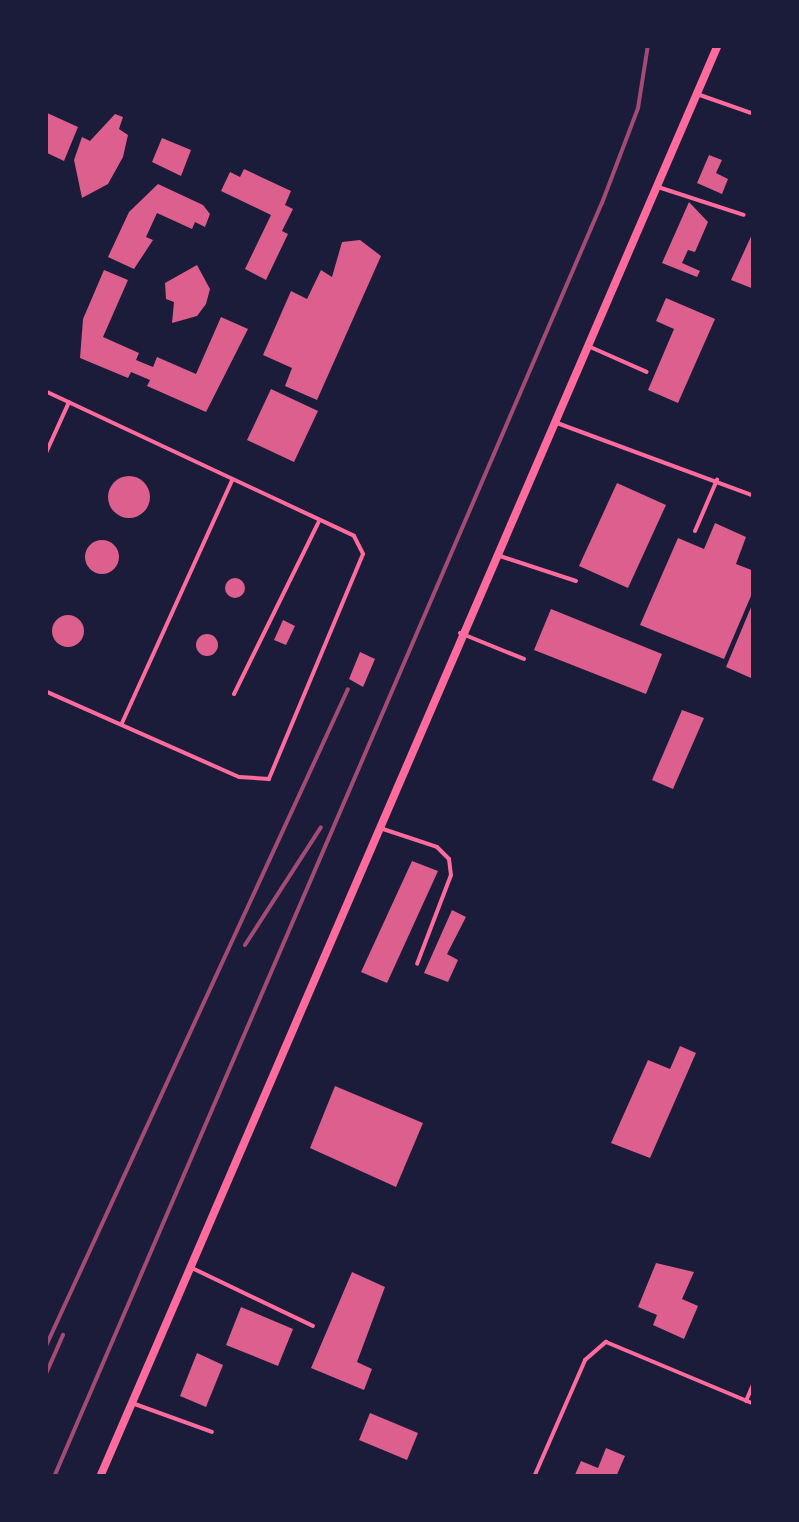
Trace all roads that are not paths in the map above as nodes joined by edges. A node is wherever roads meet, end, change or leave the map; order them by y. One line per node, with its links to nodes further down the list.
1 (718, 45): 2 (street)
2 (697, 94): 3 (lane); 4 (street)
3 (754, 114)
4 (658, 187): 5 (lane); 6 (street)
5 (744, 216)
6 (586, 345): 7 (lane); 10 (street)
7 (647, 372)
8 (45, 391): 9 (lane)
9 (69, 402): 11 (lane); 13 (lane)
10 (552, 421): 12 (lane); 17 (street)
11 (45, 456)
12 (717, 480): 14 (lane); 16 (lane)
13 (232, 482): 15 (lane); 23 (lane)
14 (754, 496)
15 (318, 522): 22 (lane); 23 (lane)
16 (695, 531)
17 (496, 555): 18 (lane); 19 (street)
18 (576, 580)
19 (460, 633): 20 (lane); 24 (street)
20 (524, 659)
21 (45, 691): 23 (lane)
22 (234, 694)
23 (122, 724)
24 (380, 828): 25 (lane); 26 (street)
25 (417, 964)
26 (190, 1267): 27 (lane); 30 (street)
27 (314, 1326)
28 (754, 1382): 29 (lane)
29 (746, 1400): 31 (lane); 34 (lane)
30 (130, 1402): 32 (lane); 33 (street)
31 (754, 1404)
32 (212, 1432)
33 (100, 1477)
34 (534, 1477)

